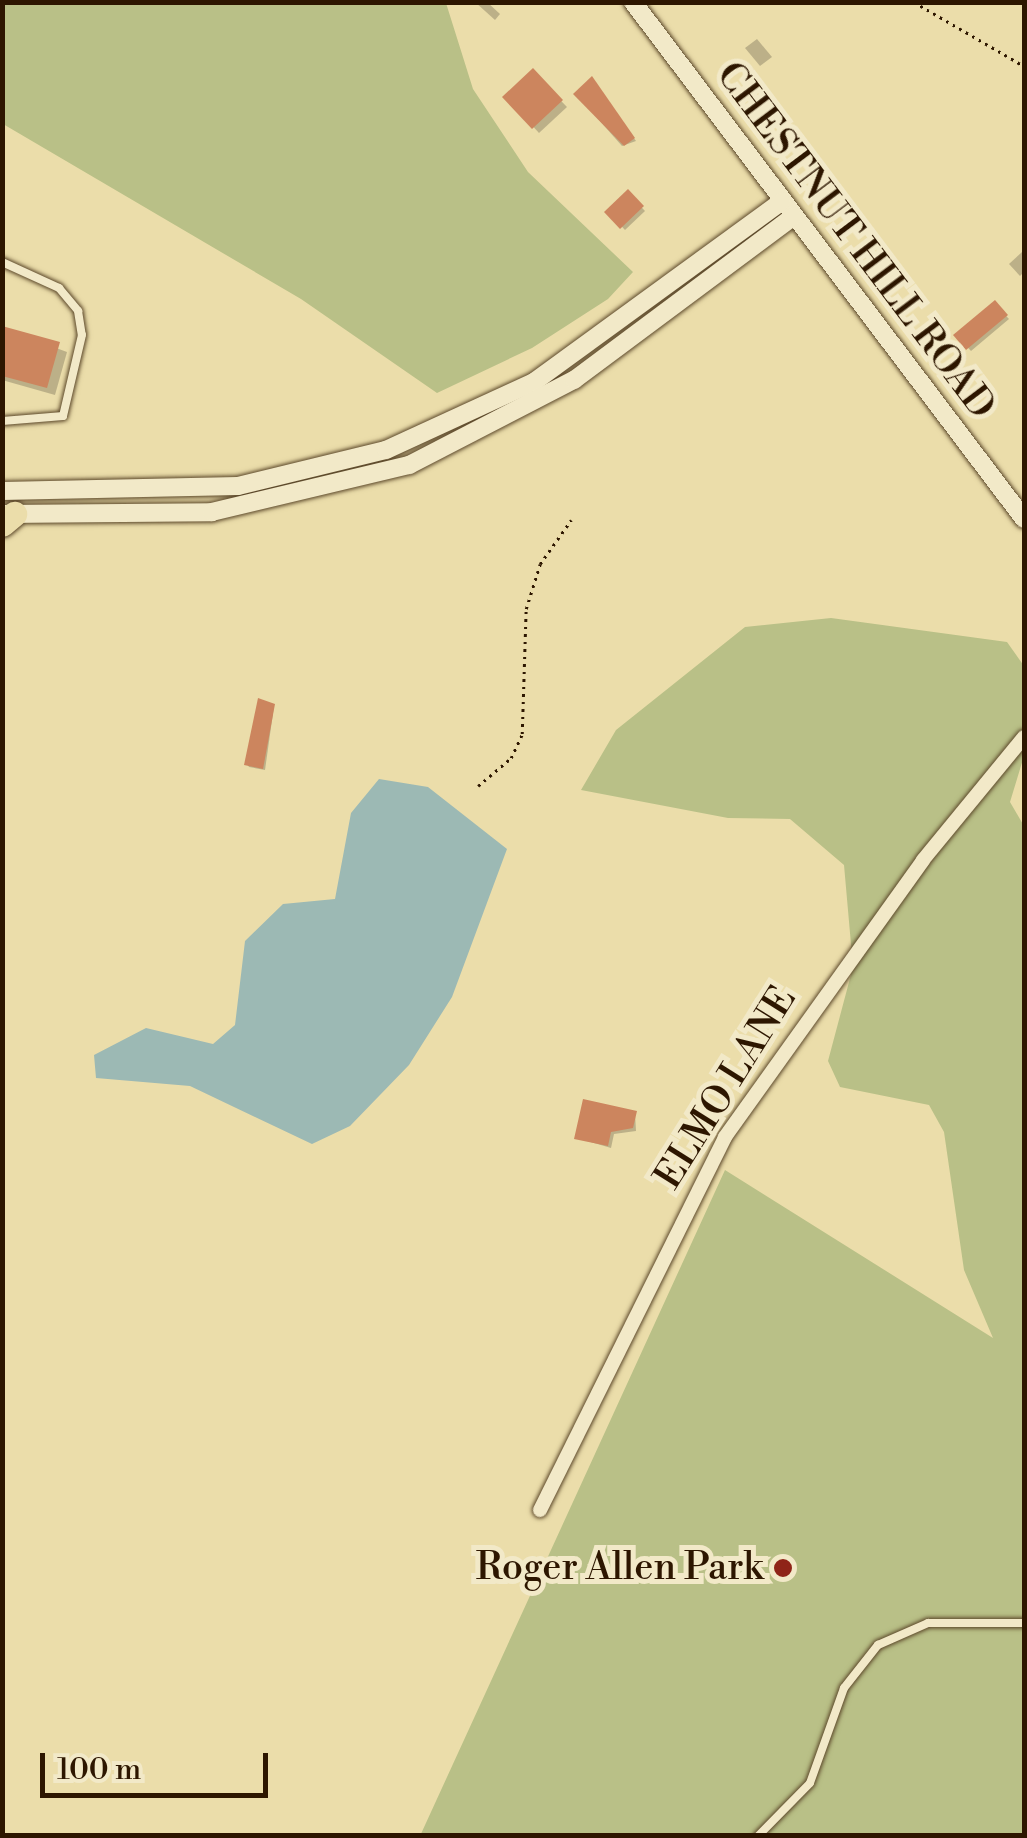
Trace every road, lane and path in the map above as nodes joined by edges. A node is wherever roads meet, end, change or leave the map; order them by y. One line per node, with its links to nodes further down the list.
1 (633, 2): 4 (street, CHESTNUT HILL ROAD)
2 (914, 2): 3 (path)
3 (1024, 66)
4 (781, 202): 5 (street, CHESTNUT HILL ROAD); 8 (street)
5 (793, 217): 8 (street); 9 (street, CHESTNUT HILL ROAD)
6 (2, 262): 7 (lane)
7 (2, 421)
8 (5, 511)
9 (1024, 519)
10 (572, 520): 12 (path)
11 (1024, 737): 13 (street, ELMO LANE)
12 (478, 786)
13 (540, 1510)
14 (1024, 1623): 15 (lane)
15 (758, 1836)

